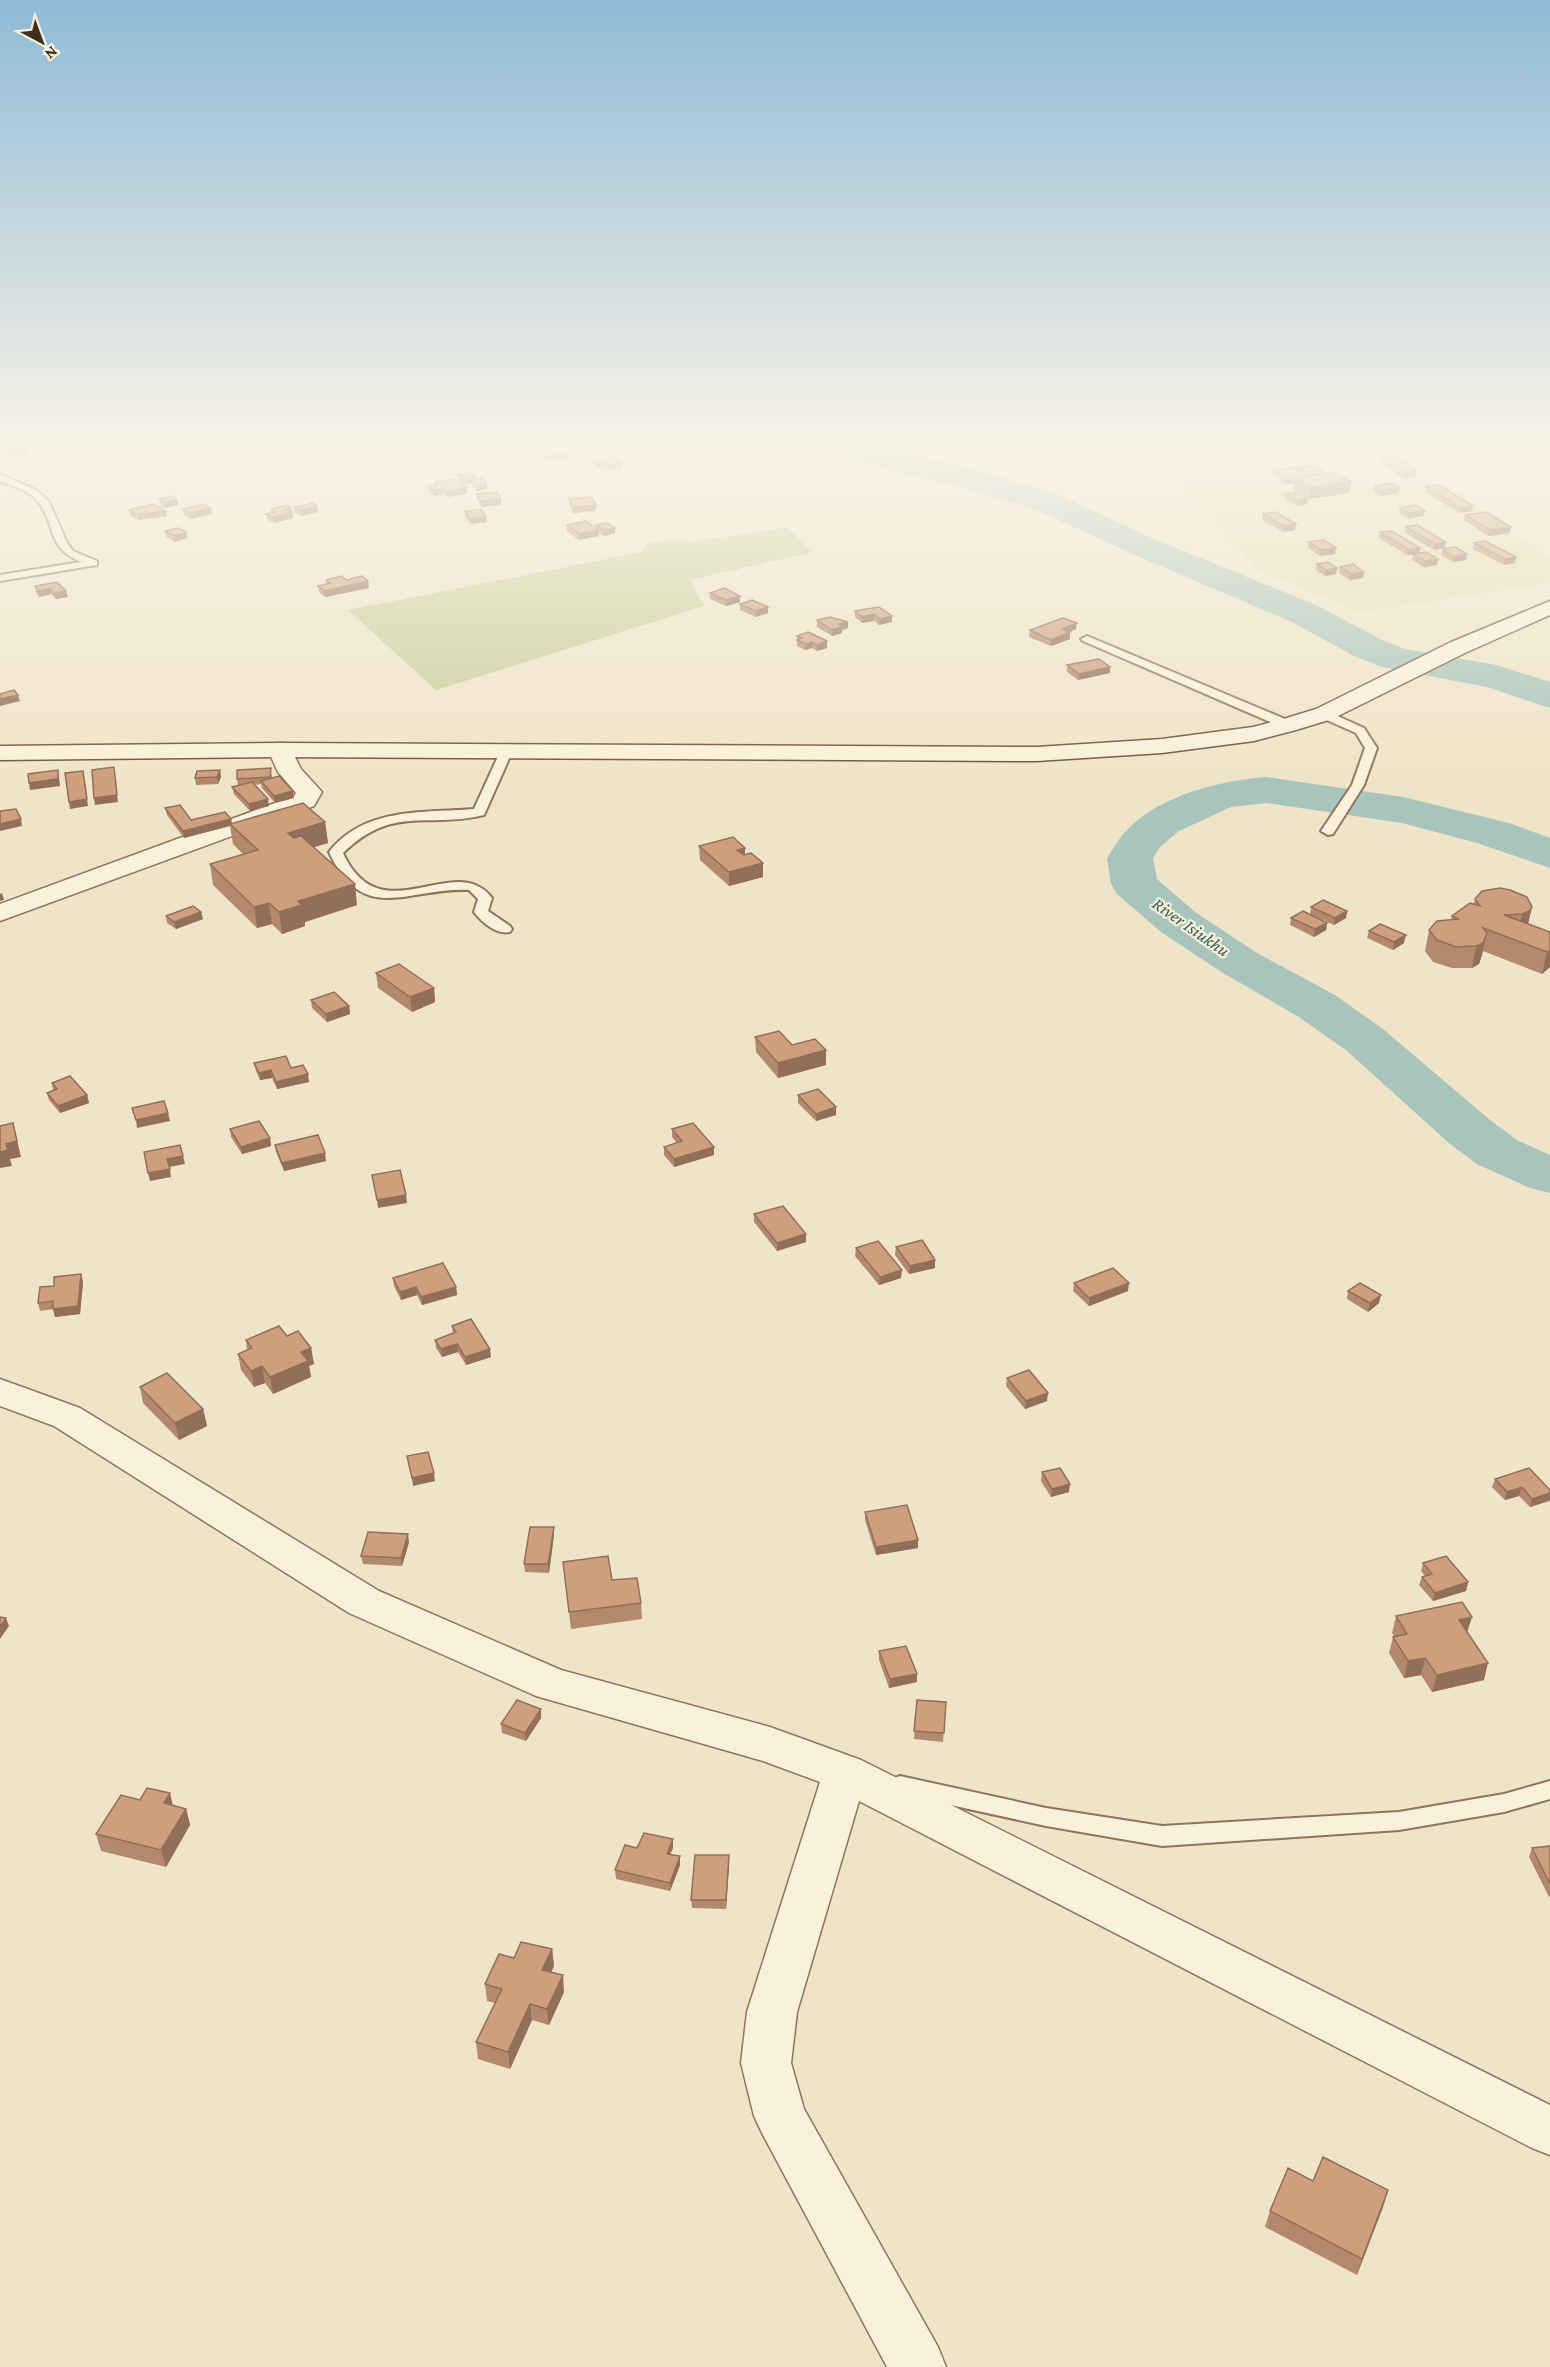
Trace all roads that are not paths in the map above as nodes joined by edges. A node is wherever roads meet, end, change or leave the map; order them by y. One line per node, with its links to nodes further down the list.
1 (80, 557): 2 (lane)
2 (0, 578)
3 (1550, 607): 5 (street)
4 (1087, 639): 6 (lane)
5 (1324, 714): 6 (street); 10 (lane)
6 (1288, 725): 8 (street)
7 (280, 750): 8 (street); 9 (street); 11 (street)
8 (506, 752): 12 (lane)
9 (0, 753)
10 (1329, 831)
11 (0, 913)
12 (505, 929)
13 (0, 1392): 14 (street)
14 (845, 1773): 15 (lane); 16 (street); 17 (street)
15 (1550, 1790)
16 (1550, 2131)
17 (918, 2367)

